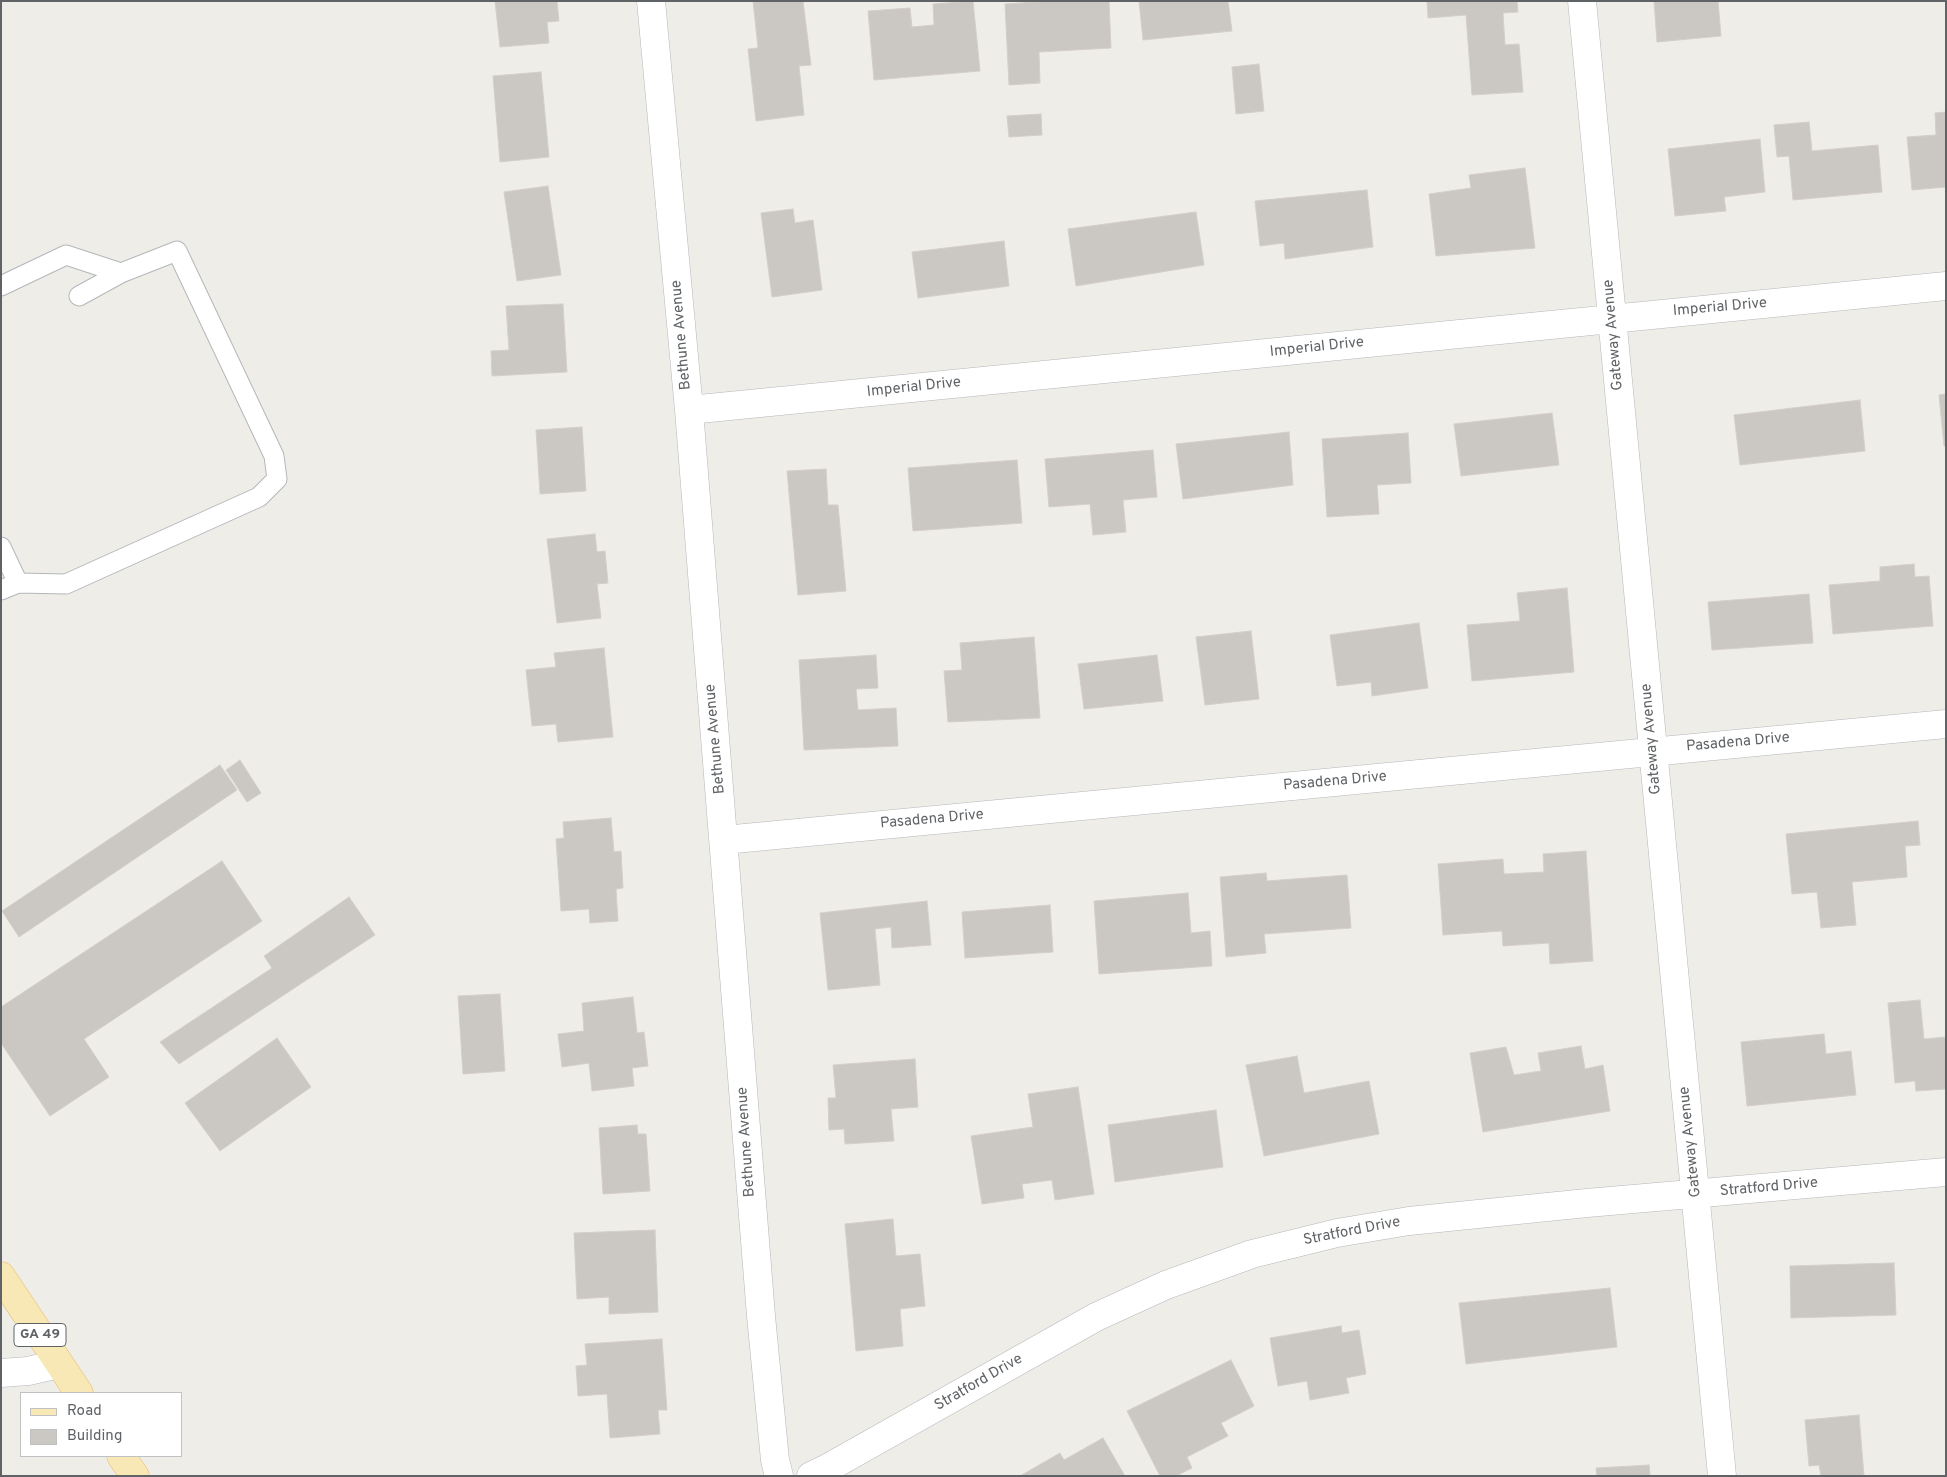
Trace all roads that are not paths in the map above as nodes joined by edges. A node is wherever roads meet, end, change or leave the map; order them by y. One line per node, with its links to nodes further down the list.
1 (651, 1): 8 (street, Bethune Avenue)
2 (1582, 1): 7 (street, Gateway Avenue)
3 (121, 273): 4 (lane); 6 (lane); 10 (lane)
4 (1, 286)
5 (1946, 286): 7 (street, Imperial Drive)
6 (80, 296)
7 (1612, 318): 8 (street, Imperial Drive); 12 (street, Gateway Avenue)
8 (689, 410): 13 (street, Bethune Avenue)
9 (1, 547): 10 (lane)
10 (10, 587)
11 (1946, 724): 12 (street, Pasadena Drive)
12 (1653, 751): 13 (street, Pasadena Drive); 15 (street, Gateway Avenue)
13 (724, 840): 22 (street, Bethune Avenue)
14 (1946, 1172): 15 (street, Stratford Drive)
15 (1696, 1194): 23 (street, Stratford Drive); 24 (street, Gateway Avenue)
16 (1, 1276): 17 (main road, GA 49)
17 (60, 1364): 18 (street); 19 (main road, GA 49)
18 (1, 1373)
19 (78, 1392)
20 (122, 1457): 21 (main road)
21 (135, 1476)
22 (779, 1476)
23 (811, 1476)
24 (1722, 1476)

